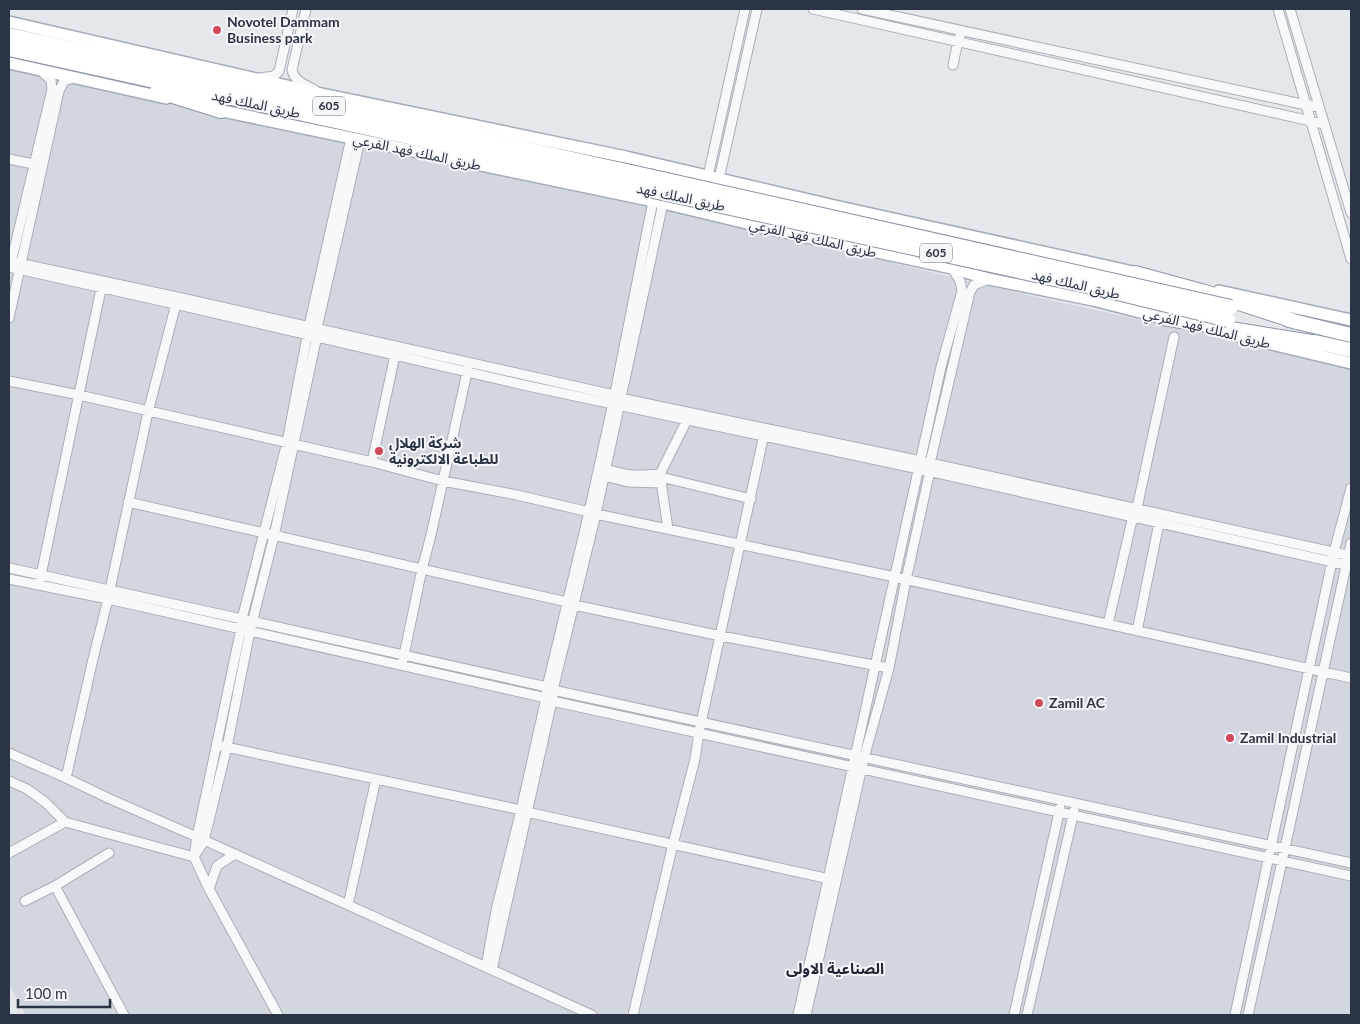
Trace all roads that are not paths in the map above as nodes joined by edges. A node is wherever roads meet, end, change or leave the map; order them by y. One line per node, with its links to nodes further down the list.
1 (293, 9): 19 (street)
2 (306, 9): 20 (street)
3 (746, 9): 30 (street)
4 (757, 9): 30 (street)
5 (813, 9): 12 (street)
6 (862, 9): 10 (street)
7 (1278, 9): 21 (street)
8 (1290, 9): 22 (street)
9 (9, 22): 19 (main road)
10 (963, 31): 12 (street); 21 (street)
11 (9, 35): 31 (highway, طريق الملك فهد / 605)
12 (958, 41): 16 (street); 24 (street)
13 (9, 49): 14 (highway, طريق الملك فهد / 605)
14 (63, 62): 23 (highway); 31 (highway, طريق الملك فهد / 605)
15 (9, 63): 17 (main road, طريق الملك فهد الفرعي)
16 (953, 65)
17 (37, 69): 18 (main road, طريق الملك فهد الفرعي); 28 (street)
18 (75, 78): 23 (main road, طريق الملك فهد الفرعي); 29 (street)
19 (256, 78): 20 (main road)
20 (322, 94): 30 (main road)
21 (1306, 105): 22 (street); 24 (street)
22 (1319, 107): 25 (street)
23 (222, 111): 26 (main road, طريق الملك فهد الفرعي)
24 (1310, 120): 25 (street); 36 (street)
25 (1324, 124): 34 (street)
26 (356, 139): 32 (main road, طريق الملك فهد الفرعي); 49 (street)
27 (9, 159): 28 (street)
28 (33, 164): 29 (street); 37 (street)
29 (43, 167): 37 (street)
30 (714, 178): 33 (main road)
31 (646, 183): 44 (highway, طريق الملك فهد / 605, bridge)
32 (658, 202): 35 (main road, طريق الملك فهد الفرعي); 61 (street)
33 (835, 206): 35 (main road); 39 (main road)
34 (1351, 213)
35 (802, 236): 38 (main road, طريق الملك فهد الفرعي)
36 (1351, 259)
37 (12, 266): 41 (street); 42 (street); 43 (street)
38 (952, 268): 40 (main road, طريق الملك فهد الفرعي); 57 (street)
39 (1136, 273): 47 (main road); 48 (highway)
40 (989, 279): 46 (main road, طريق الملك فهد الفرعي); 58 (street)
41 (101, 289): 42 (street); 60 (street)
42 (176, 301): 49 (street); 62 (street)
43 (10, 306): 45 (street)
44 (1229, 314): 48 (highway, طريق الملك فهد / 605); 52 (highway, طريق الملك فهد / 605)
45 (9, 318)
46 (1163, 318): 52 (highway); 55 (main road, طريق الملك فهد الفرعي)
47 (1350, 319)
48 (1297, 322): 50 (highway, طريق الملك فهد / 605)
49 (313, 332): 54 (street); 56 (street); 65 (street)
50 (1351, 335)
51 (1174, 337): 75 (street)
52 (1324, 344): 53 (highway, طريق الملك فهد / 605)
53 (1351, 350)
54 (395, 355): 56 (street); 66 (street)
55 (1351, 363)
56 (468, 367): 61 (street); 71 (street)
57 (941, 367): 58 (street); 67 (street)
58 (951, 369): 68 (street)
59 (9, 381): 60 (street)
60 (78, 395): 62 (street); 92 (street)
61 (617, 400): 63 (street); 64 (street); 69 (street); 76 (street)
62 (148, 412): 65 (street); 74 (street)
63 (687, 420): 64 (street); 70 (street)
64 (765, 432): 67 (street); 73 (street)
65 (289, 445): 66 (street); 81 (street); 82 (street)
66 (372, 462): 71 (street)
67 (920, 465): 68 (street); 77 (street)
68 (930, 467): 75 (street); 78 (street)
69 (605, 472): 70 (street); 76 (street)
70 (661, 478): 73 (street); 80 (street)
71 (443, 481): 76 (street); 91 (street)
72 (1351, 488): 86 (street)
73 (751, 499): 85 (street)
74 (128, 502): 81 (street); 97 (street)
75 (1135, 512): 79 (street); 86 (street); 101 (street)
76 (592, 513): 80 (street); 98 (street)
77 (908, 517): 78 (street); 93 (street)
78 (919, 519): 95 (street)
79 (1159, 523): 88 (street); 103 (street)
80 (668, 529): 85 (street)
81 (264, 533): 82 (street); 83 (street)
82 (274, 536): 83 (street); 91 (street); 100 (street)
83 (261, 543): 99 (street)
84 (1351, 543): 87 (street)
85 (741, 544): 93 (street); 104 (street)
86 (1334, 552): 87 (street); 88 (street)
87 (1350, 555): 89 (street)
88 (1332, 562): 89 (street); 109 (street)
89 (1349, 565): 110 (street)
90 (9, 568): 92 (street)
91 (422, 569): 98 (street); 105 (street)
92 (41, 575): 96 (street); 97 (street)
93 (895, 577): 95 (street); 107 (street)
94 (9, 579): 96 (street)
95 (906, 580): 101 (street); 108 (street)
96 (38, 586): 97 (street)
97 (108, 594): 99 (street); 102 (street); 121 (street)
98 (571, 604): 104 (street); 112 (street)
99 (242, 619): 100 (street); 102 (street)
100 (252, 621): 102 (street); 105 (street)
101 (1108, 624): 103 (street)
102 (246, 630): 106 (street); 116 (street); 117 (street)
103 (1136, 631): 109 (street)
104 (720, 636): 107 (street); 114 (street)
105 (404, 655): 106 (street); 112 (street)
106 (401, 665): 113 (street)
107 (876, 665): 108 (street); 119 (street)
108 (889, 668): 119 (street)
109 (1310, 669): 110 (street); 132 (street)
110 (1324, 672): 111 (street); 133 (street)
111 (1351, 678)
112 (550, 688): 113 (street); 114 (street)
113 (549, 699): 115 (street); 126 (street)
114 (702, 722): 115 (street); 119 (street)
115 (699, 732): 120 (street); 131 (street)
116 (216, 745): 117 (street); 130 (street)
117 (227, 748): 122 (street); 130 (street)
118 (9, 753): 121 (street)
119 (860, 757): 120 (street); 124 (street)
120 (858, 767): 127 (street); 142 (street)
121 (66, 778): 130 (street)
122 (376, 779): 126 (street); 146 (street)
123 (9, 781): 129 (street)
124 (1061, 800): 125 (street); 127 (street)
125 (1076, 804): 128 (street); 132 (street)
126 (524, 811): 131 (street); 147 (street)
127 (1060, 812): 128 (street); 150 (street)
128 (1074, 815): 138 (street); 151 (street)
129 (65, 822): 134 (street); 137 (street)
130 (200, 839): 136 (street); 137 (street)
131 (673, 844): 142 (street); 155 (street)
132 (1272, 846): 133 (street); 138 (street)
133 (1285, 848): 139 (street); 140 (street)
134 (9, 852)
135 (110, 853): 143 (street)
136 (235, 854): 144 (street); 146 (street)
137 (194, 857): 144 (street)
138 (1269, 858): 139 (street); 148 (street)
139 (1282, 861): 141 (street); 149 (street)
140 (1351, 863)
141 (1351, 876)
142 (832, 880): 156 (street); 157 (street)
143 (55, 886): 145 (street); 152 (street)
144 (209, 888): 153 (street)
145 (25, 901)
146 (348, 905): 147 (street)
147 (489, 969): 154 (street)
148 (1246, 970): 149 (street); 160 (street)
149 (1257, 972): 161 (street)
150 (1020, 985): 151 (street); 158 (street)
151 (1034, 985): 159 (street)
152 (124, 1015)
153 (278, 1015)
154 (592, 1015)
155 (633, 1015)
156 (798, 1015)
157 (806, 1015)
158 (1014, 1015)
159 (1027, 1015)
160 (1235, 1015)
161 (1248, 1015)

